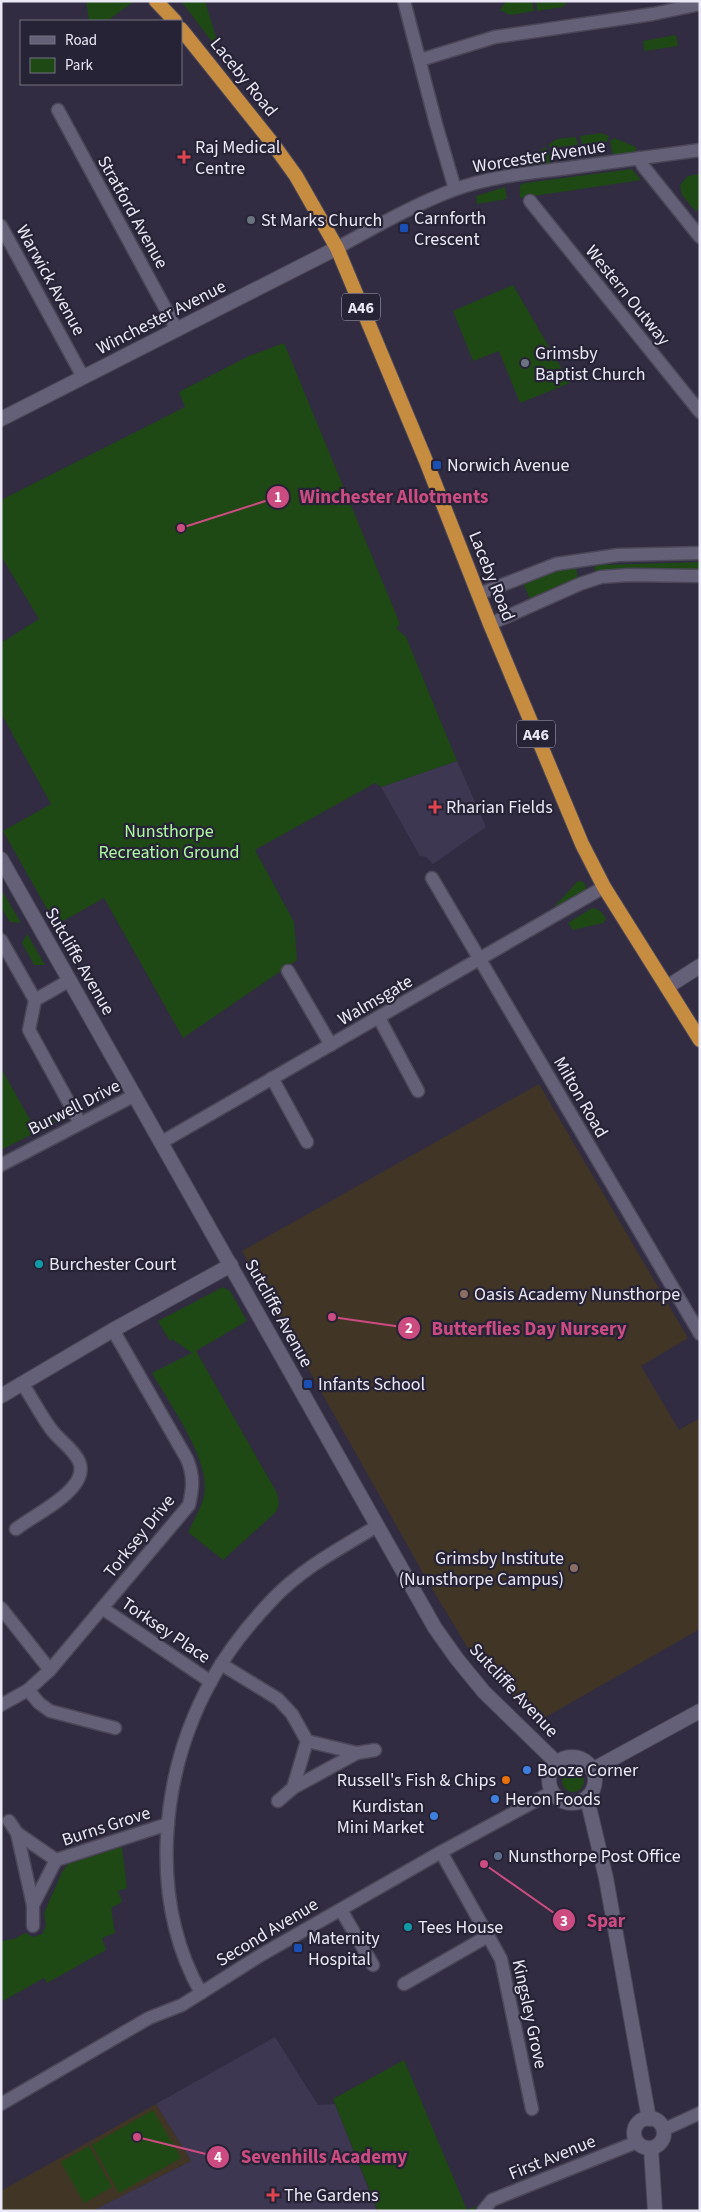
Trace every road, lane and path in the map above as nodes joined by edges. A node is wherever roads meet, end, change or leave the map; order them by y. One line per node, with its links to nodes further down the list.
1 (156, 1): 4 (highway)
2 (404, 1): 6 (street)
3 (700, 4): 6 (street)
4 (174, 20)
5 (182, 30): 14 (highway, Laceby Road / A46)
6 (420, 60): 10 (street)
7 (58, 110): 15 (street, Stratford Avenue)
8 (700, 150): 9 (street, Worcester Avenue)
9 (639, 158): 10 (street, Worcester Avenue); 13 (street)
10 (456, 189): 14 (street, Worcester Avenue)
11 (530, 201): 17 (street, Western Outway)
12 (1, 226): 16 (street, Warwick Avenue)
13 (700, 237)
14 (337, 248): 15 (street, Winchester Avenue); 23 (highway, Laceby Road / A46)
15 (177, 330): 16 (street, Winchester Avenue)
16 (83, 377): 18 (street, Winchester Avenue)
17 (700, 412)
18 (1, 419)
19 (700, 553): 20 (street)
20 (585, 559): 22 (street); 23 (street)
21 (700, 576): 22 (street)
22 (590, 580): 24 (street)
23 (479, 594): 24 (highway, Laceby Road / A46)
24 (490, 624): 27 (highway, Laceby Road / A46)
25 (1, 859): 32 (street, Sutcliffe Avenue)
26 (432, 878): 29 (street, Milton Road)
27 (604, 887): 29 (street, Walmsgate); 33 (highway, Laceby Road / A46)
28 (1, 940): 34 (street)
29 (480, 959): 35 (street, Walmsgate); 47 (street, Milton Road)
30 (700, 966): 33 (street)
31 (288, 971): 37 (street)
32 (70, 980): 34 (street); 40 (street, Sutcliffe Avenue)
33 (666, 987): 36 (highway, Laceby Road / A46)
34 (35, 1000): 41 (street)
35 (378, 1018): 37 (street, Walmsgate); 39 (street)
36 (700, 1040)
37 (331, 1045): 38 (street, Walmsgate)
38 (272, 1078): 42 (street, Walmsgate); 43 (street)
39 (418, 1091)
40 (135, 1095): 41 (street, Burwell Drive); 42 (street, Sutcliffe Avenue)
41 (80, 1122): 44 (street, Burwell Drive)
42 (162, 1142): 45 (street, Sutcliffe Avenue)
43 (307, 1142)
44 (1, 1165)
45 (231, 1265): 46 (street); 50 (street, Sutcliffe Avenue)
46 (113, 1330): 48 (street); 53 (street, Torksey Drive)
47 (700, 1334)
48 (22, 1383): 49 (street); 51 (street)
49 (1, 1396)
50 (377, 1526): 54 (street); 64 (street, Sutcliffe Avenue)
51 (16, 1529)
52 (1, 1608): 55 (street)
53 (102, 1608): 55 (street, Torksey Drive); 56 (street, Torksey Place)
54 (221, 1664): 56 (street); 61 (street)
55 (50, 1670): 57 (street, Torksey Drive)
56 (211, 1682): 71 (street)
57 (28, 1690): 58 (street, Torksey Drive); 60 (street)
58 (1, 1705)
59 (700, 1711): 65 (street)
60 (115, 1728)
61 (308, 1741): 63 (street); 66 (street)
62 (374, 1750): 63 (street)
63 (357, 1753): 66 (street)
64 (556, 1762): 65 (street); 67 (street)
65 (592, 1770): 68 (street)
66 (293, 1788): 69 (street)
67 (552, 1792): 68 (street); 73 (street, Second Avenue)
68 (587, 1798): 85 (street)
69 (278, 1801)
70 (9, 1821): 72 (street, Burns Grove)
71 (168, 1824): 74 (street, Burns Grove); 81 (street)
72 (17, 1833): 74 (street, Burns Grove); 75 (street, Burns Grove)
73 (441, 1852): 76 (street, Second Avenue); 78 (street, Kingsley Grove)
74 (56, 1860): 75 (street, Burns Grove)
75 (33, 1904): 77 (street, Burns Grove)
76 (341, 1910): 79 (street); 81 (street, Second Avenue)
77 (33, 1926)
78 (488, 1936): 80 (street); 83 (street, Kingsley Grove)
79 (372, 1965)
80 (404, 1984)
81 (201, 1993): 82 (street, Second Avenue)
82 (1, 2104)
83 (532, 2109)
84 (700, 2113): 86 (street)
85 (649, 2119): 86 (street); 87 (street)
86 (663, 2130): 88 (street)
87 (637, 2142): 88 (street); 89 (street, First Avenue)
88 (651, 2148): 90 (street)
89 (483, 2211)
90 (655, 2211)

